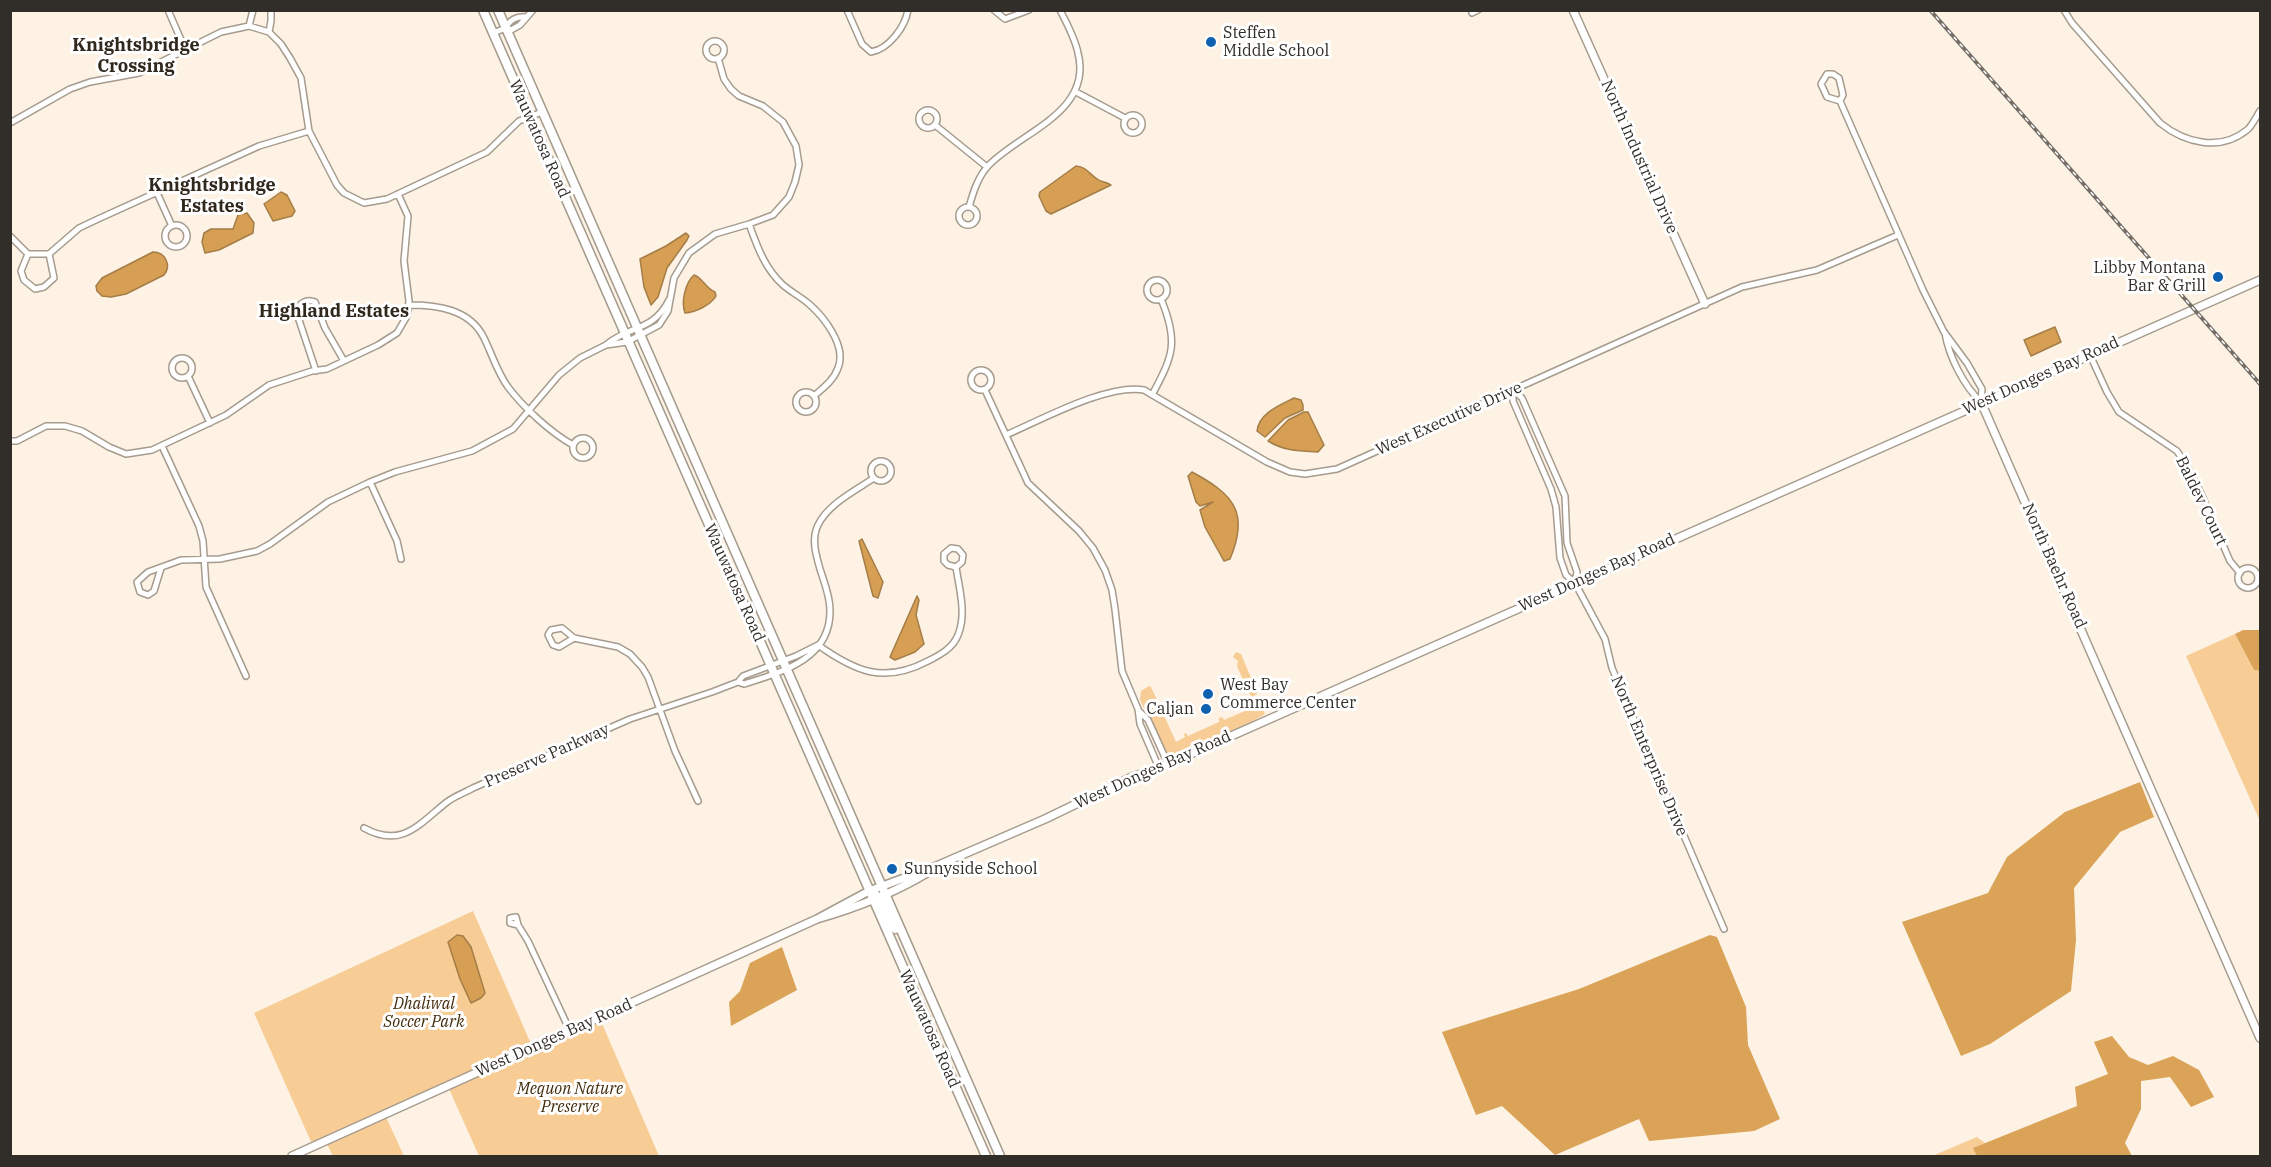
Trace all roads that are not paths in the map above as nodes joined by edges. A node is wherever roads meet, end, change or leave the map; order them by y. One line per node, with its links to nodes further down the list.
1 (168, 10): 18 (street)
2 (253, 10): 14 (street)
3 (271, 10): 16 (street)
4 (483, 10): 17 (main road, Wauwatosa Road)
5 (498, 10): 15 (main road, Wauwatosa Road)
6 (533, 10): 15 (street)
7 (848, 10): 8 (street)
8 (908, 10)
9 (994, 10): 10 (street)
10 (1029, 10)
11 (1060, 10): 20 (street)
12 (1573, 10): 41 (street, North Industrial Drive)
13 (2064, 10): 22 (street)
14 (249, 26): 16 (street); 18 (street)
15 (506, 28): 17 (street); 23 (main road, Wauwatosa Road)
16 (268, 32): 28 (street)
17 (493, 33): 24 (main road, Wauwatosa Road)
18 (185, 49): 26 (street)
19 (718, 58): 33 (street)
20 (1076, 92): 25 (street); 29 (street)
21 (1840, 101): 21 (street, North Baehr Road); 35 (street, North Baehr Road)
22 (2260, 111)
23 (542, 112): 24 (street); 44 (main road, Wauwatosa Road)
24 (530, 117): 31 (street); 45 (main road, Wauwatosa Road)
25 (1125, 118)
26 (10, 123)
27 (935, 124): 29 (street)
28 (309, 131): 30 (street); 31 (street)
29 (987, 167): 32 (street)
30 (157, 194): 34 (street); 38 (street)
31 (398, 194): 42 (street)
32 (969, 207)
33 (750, 224): 44 (street); 55 (street)
34 (172, 226): 34 (street)
35 (1898, 235): 41 (street, West Executive Drive); 43 (street, North Baehr Road)
36 (10, 236): 37 (street)
37 (28, 254): 38 (street); 38 (street)
38 (49, 254)
39 (2260, 280): 47 (street, West Donges Bay Road)
40 (1161, 299): 54 (street)
41 (1705, 304): 53 (street, West Executive Drive)
42 (409, 305): 49 (street); 57 (street)
43 (1944, 332): 46 (street, North Baehr Road); 48 (street)
44 (637, 333): 45 (street); 73 (main road, Wauwatosa Road)
45 (626, 338): 57 (street); 74 (main road, Wauwatosa Road)
46 (1962, 354): 48 (street); 56 (street, North Baehr Road)
47 (2090, 355): 56 (street, West Donges Bay Road); 69 (street, Baldev Court)
48 (1954, 358): 56 (street)
49 (344, 361): 50 (street); 50 (street)
50 (316, 371): 58 (street)
51 (188, 376): 58 (street)
52 (985, 390): 59 (street)
53 (1513, 390): 54 (street, West Executive Drive); 70 (street, North Enterprise Drive); 70 (street, North Enterprise Drive)
54 (1152, 395): 59 (street, West Executive Drive)
55 (814, 396)
56 (1981, 402): 70 (street, West Donges Bay Road); 86 (street, North Baehr Road)
57 (530, 409): 61 (street); 64 (street)
58 (210, 423): 62 (street)
59 (1006, 435): 77 (street)
60 (10, 441): 62 (street)
61 (573, 445)
62 (162, 446): 65 (street)
63 (874, 478): 72 (street)
64 (370, 482): 65 (street); 66 (street)
65 (203, 559): 68 (street); 75 (street)
66 (401, 560)
67 (956, 567): 72 (street)
68 (161, 568): 68 (street)
69 (2240, 573)
70 (1575, 583): 78 (street, West Donges Bay Road); 84 (street, North Enterprise Drive)
71 (574, 638): 71 (street); 76 (street)
72 (818, 645): 73 (street, Preserve Parkway)
73 (784, 664): 74 (street, Preserve Parkway); 82 (main road, Wauwatosa Road)
74 (772, 669): 76 (street, Preserve Parkway); 82 (main road, Wauwatosa Road)
75 (246, 676)
76 (660, 709): 80 (street); 81 (street, Preserve Parkway)
77 (1138, 710): 78 (street); 79 (street)
78 (1168, 764): 79 (street, West Donges Bay Road)
79 (1159, 768): 82 (street, West Donges Bay Road)
80 (698, 801)
81 (364, 828)
82 (877, 893): 85 (street, West Donges Bay Road); 88 (main road, Wauwatosa Road); 89 (main road, Wauwatosa Road)
83 (518, 925): 85 (street)
84 (1724, 929)
85 (570, 1031): 87 (street, West Donges Bay Road)
86 (2260, 1038)
87 (292, 1156)
88 (986, 1156)
89 (1000, 1156)

